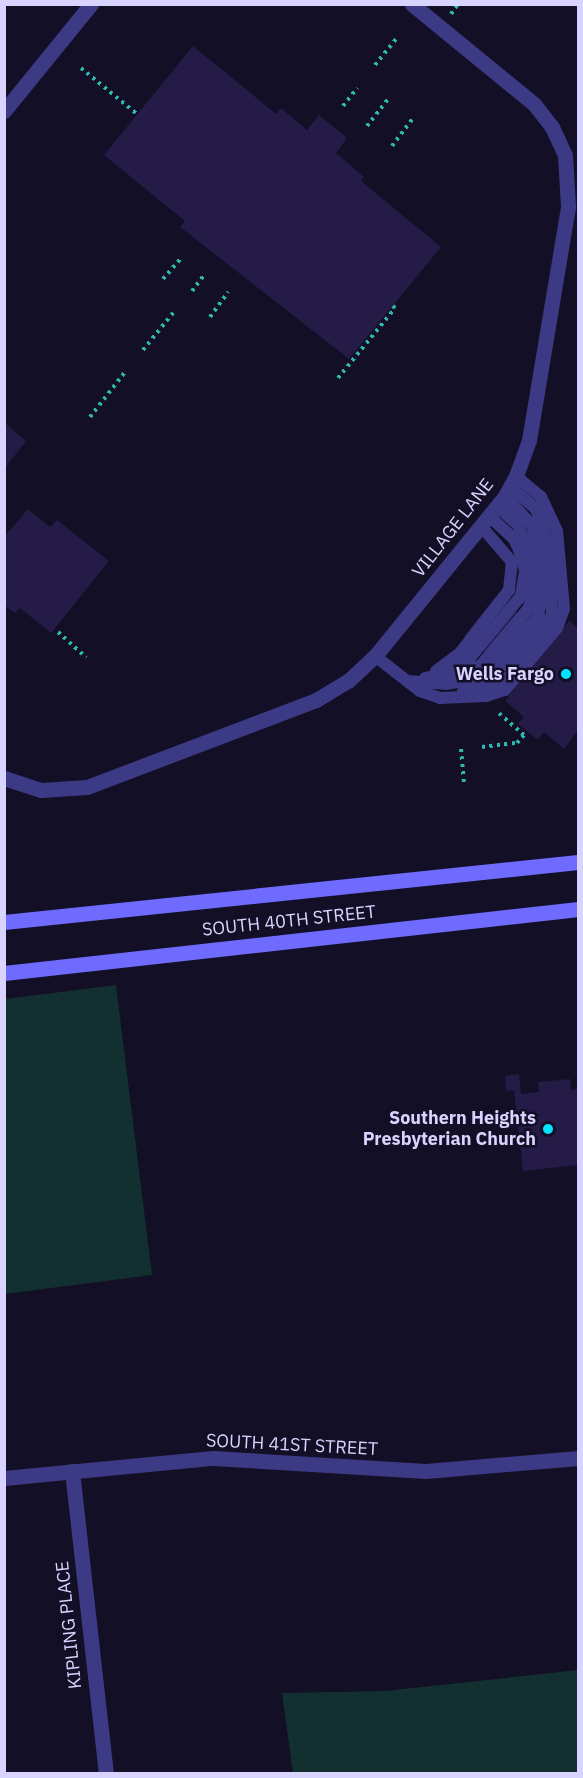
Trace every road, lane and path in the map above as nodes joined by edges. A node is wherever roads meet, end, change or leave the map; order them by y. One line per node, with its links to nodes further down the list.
1 (91, 4): 9 (street)
2 (412, 4): 26 (street, VILLAGE LANE)
3 (397, 38): 4 (path)
4 (375, 65)
5 (81, 68): 10 (path)
6 (357, 88): 8 (path)
7 (389, 98): 12 (path)
8 (343, 106)
9 (4, 111)
10 (137, 114)
11 (414, 117): 13 (path)
12 (367, 126)
13 (392, 146)
14 (183, 256): 16 (path)
15 (206, 274): 17 (path)
16 (163, 279)
17 (192, 291)
18 (228, 292): 21 (path)
19 (393, 306): 24 (path)
20 (173, 313): 22 (path)
21 (210, 317)
22 (144, 350)
23 (125, 372): 25 (path)
24 (338, 378)
25 (90, 417)
26 (500, 501): 28 (street, VILLAGE LANE); 30 (lane); 30 (lane); 30 (lane)
27 (58, 632): 29 (path)
28 (375, 656): 30 (lane); 34 (street, VILLAGE LANE)
29 (86, 657)
30 (400, 680)
31 (494, 709): 32 (path)
32 (482, 747)
33 (461, 749): 35 (path)
34 (4, 778)
35 (464, 782)
36 (579, 862): 38 (main road, SOUTH 40TH STREET)
37 (579, 909): 39 (main road, SOUTH 40TH STREET)
38 (4, 922)
39 (4, 973)
40 (579, 1458): 41 (street, SOUTH 41ST STREET)
41 (72, 1471): 42 (street, SOUTH 41ST STREET); 43 (street, KIPLING PLACE)
42 (4, 1478)
43 (106, 1773)

